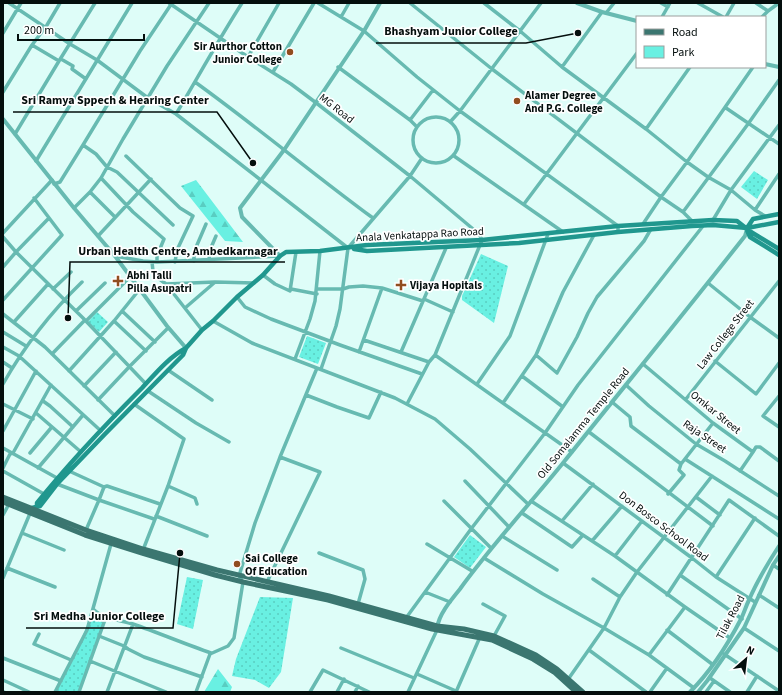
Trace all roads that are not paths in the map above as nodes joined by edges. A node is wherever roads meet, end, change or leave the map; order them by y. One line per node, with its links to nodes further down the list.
1 (9, 3): 25 (street)
2 (21, 3): 25 (street)
3 (60, 3): 35 (street)
4 (95, 3): 40 (street)
5 (132, 3): 45 (street)
6 (171, 3): 34 (street, MG Road); 54 (street)
7 (209, 3): 34 (street)
8 (242, 3): 39 (street)
9 (279, 3): 43 (street)
10 (314, 3): 53 (street)
11 (318, 3): 32 (street)
12 (349, 3): 32 (street)
13 (380, 3): 36 (street)
14 (410, 3): 50 (street)
15 (484, 3): 37 (street)
16 (541, 3): 37 (street)
17 (577, 3): 27 (street)
18 (614, 3): 27 (street)
19 (660, 3): 24 (street)
20 (698, 3): 29 (street)
21 (734, 3): 30 (street)
22 (756, 3): 26 (street)
23 (779, 3): 26 (street)
24 (669, 5): 28 (street)
25 (18, 8): 35 (street); 38 (street)
26 (768, 11): 31 (street)
27 (604, 13): 33 (street); 48 (street)
28 (663, 16)
29 (722, 16)
30 (725, 16)
31 (763, 16)
32 (341, 17): 36 (street)
33 (636, 21)
34 (197, 22): 39 (street, MG Road); 60 (street)
35 (46, 26): 40 (street); 41 (street)
36 (364, 31): 47 (street); 58 (street)
37 (520, 31): 48 (street); 50 (street)
38 (3, 32)
39 (220, 38): 43 (street, MG Road); 57 (street)
40 (70, 44): 44 (street); 45 (street)
41 (32, 45): 44 (street); 59 (street)
42 (636, 54): 61 (street)
43 (248, 57): 53 (street, MG Road)
44 (60, 60): 55 (street); 74 (street)
45 (97, 60): 54 (street); 55 (street)
46 (766, 64): 49 (street)
47 (338, 67): 62 (street); 67 (street)
48 (562, 67): 61 (street)
49 (779, 67)
50 (492, 68): 64 (street); 73 (street)
51 (689, 68): 72 (street)
52 (752, 68): 63 (street)
53 (273, 72): 62 (street, MG Road)
54 (123, 78): 60 (street); 77 (street)
55 (86, 79): 82 (street)
56 (779, 80): 69 (street)
57 (195, 82): 65 (street); 78 (street)
58 (433, 90): 64 (street); 67 (street)
59 (3, 92)
60 (148, 98): 65 (street); 84 (street)
61 (604, 98): 72 (street); 73 (street)
62 (315, 102): 78 (street); 87 (street, MG Road)
63 (726, 108): 69 (street); 83 (street)
64 (460, 112): 68 (street); 85 (street)
65 (176, 114): 91 (street)
66 (3, 119): 74 (street)
67 (410, 120): 71 (street)
68 (451, 121): 71 (street); 80 (street)
69 (748, 124): 75 (street); 88 (street)
70 (779, 125): 75 (street)
71 (417, 127): 81 (street)
72 (646, 129): 83 (street)
73 (576, 133): 85 (street); 96 (street)
74 (15, 134): 82 (street)
75 (770, 138): 76 (street); 93 (street)
76 (779, 144)
77 (83, 145): 84 (street); 92 (street)
78 (284, 150): 91 (street); 107 (street)
79 (126, 156): 90 (street)
80 (454, 156): 81 (street); 98 (street)
81 (422, 158): 87 (street)
82 (36, 161): 92 (street)
83 (687, 162): 88 (street); 96 (street)
84 (107, 167): 89 (street); 95 (street)
85 (545, 174): 98 (street); 116 (street)
86 (779, 174): 101 (street)
87 (410, 176): 107 (street); 126 (street, MG Road)
88 (708, 177): 93 (street); 102 (street)
89 (101, 178): 94 (street); 99 (street)
90 (151, 179): 95 (street); 141 (street)
91 (260, 180): 128 (street); 136 (street)
92 (53, 182): 97 (street); 100 (street)
93 (731, 190): 101 (street); 108 (street)
94 (90, 192): 100 (street); 105 (street)
95 (139, 192): 99 (street); 113 (street)
96 (661, 197): 102 (street); 112 (street)
97 (34, 198): 106 (street); 119 (street)
98 (524, 204): 118 (street)
99 (126, 205): 105 (street); 140 (street)
100 (74, 208): 122 (street)
101 (755, 210): 104 (street)
102 (683, 212): 109 (street)
103 (779, 214): 104 (main road)
104 (765, 216): 115 (main road)
105 (115, 217): 122 (street)
106 (49, 218): 132 (street); 143 (street)
107 (373, 218): 128 (street)
108 (713, 220): 109 (main road, Anala Venkatappa Rao Road); 115 (main road, Anala Venkatappa Rao Road)
109 (692, 221): 112 (main road, Anala Venkatappa Rao Road)
110 (779, 222): 115 (main road, Anala Venkatappa Rao Road)
111 (206, 224): 138 (street)
112 (643, 224): 116 (main road, Anala Venkatappa Rao Road)
113 (174, 225)
114 (703, 226): 115 (main road, Anala Venkatappa Rao Road); 117 (main road, Anala Venkatappa Rao Road); 231 (street)
115 (747, 228): 130 (main road); 134 (main road); 152 (street, Old Somalamma Temple Road)
116 (618, 229): 117 (main road, Anala Venkatappa Rao Road); 118 (main road, Anala Venkatappa Rao Road); 121 (main road, Anala Venkatappa Rao Road)
117 (651, 229): 195 (street)
118 (564, 232): 120 (main road, Anala Venkatappa Rao Road)
119 (3, 233)
120 (548, 234): 125 (street); 126 (main road, Anala Venkatappa Rao Road)
121 (594, 235): 125 (main road, Anala Venkatappa Rao Road); 195 (street)
122 (98, 236): 135 (street)
123 (216, 236): 137 (street)
124 (3, 237): 132 (street)
125 (546, 239): 127 (main road, Anala Venkatappa Rao Road); 214 (street)
126 (482, 240): 127 (street); 128 (main road, Anala Venkatappa Rao Road)
127 (480, 246): 129 (main road, Anala Venkatappa Rao Road); 169 (street)
128 (348, 248): 129 (main road, Anala Venkatappa Rao Road); 131 (main road); 159 (street)
129 (446, 248): 165 (street)
130 (779, 248)
131 (320, 251): 133 (main road); 158 (street)
132 (16, 252): 142 (street); 143 (street)
133 (296, 252): 136 (main road); 157 (street)
134 (779, 255)
135 (115, 256): 139 (street); 146 (street)
136 (280, 256): 137 (street); 145 (main road)
137 (209, 260): 138 (street)
138 (194, 261): 141 (street)
139 (152, 262): 140 (street); 154 (street)
140 (157, 262): 141 (street)
141 (175, 262)
142 (3, 267)
143 (32, 268): 153 (street); 164 (street)
144 (71, 272): 156 (street)
145 (263, 275): 151 (main road); 157 (street)
146 (130, 277): 160 (street); 172 (street)
147 (779, 281): 171 (street, Law College Street)
148 (82, 282): 163 (street)
149 (215, 282): 151 (street); 154 (street); 166 (street)
150 (105, 283): 167 (street)
151 (254, 283): 162 (main road)
152 (708, 283): 171 (street); 202 (street, Old Somalamma Temple Road)
153 (48, 284): 156 (street); 175 (street)
154 (166, 284): 166 (street)
155 (382, 288): 159 (street); 165 (street); 183 (street)
156 (53, 289): 163 (street)
157 (291, 289): 161 (street)
158 (317, 289): 159 (street); 161 (street)
159 (343, 289): 185 (street)
160 (139, 290): 168 (street); 176 (street)
161 (316, 294): 179 (street)
162 (237, 297): 174 (main road); 179 (street)
163 (64, 299): 167 (street); 181 (street)
164 (3, 300)
165 (424, 300): 169 (street); 192 (street)
166 (185, 308): 177 (street)
167 (76, 311): 172 (street)
168 (122, 311): 173 (street); 184 (street)
169 (453, 312): 194 (street)
170 (3, 314): 175 (street)
171 (750, 317): 182 (street); 198 (street, Law College Street)
172 (86, 321): 180 (street); 193 (street)
173 (114, 321): 180 (street); 189 (street)
174 (213, 321): 177 (main road); 197 (street)
175 (14, 322): 181 (street)
176 (168, 328): 184 (street); 188 (street)
177 (202, 330): 188 (main road)
178 (3, 332): 186 (street)
179 (305, 333): 185 (street); 197 (street)
180 (101, 336): 190 (street); 208 (street)
181 (32, 337): 186 (street); 193 (street)
182 (779, 338)
183 (364, 340): 191 (street); 192 (street)
184 (155, 342): 189 (street)
185 (331, 342): 191 (street); 205 (street)
186 (26, 346): 196 (street)
187 (3, 347): 196 (street)
188 (186, 348): 206 (main road); 213 (main road)
189 (146, 351): 203 (street)
190 (116, 352): 203 (street); 217 (street)
191 (359, 352): 209 (street)
192 (401, 352): 200 (street)
193 (52, 354): 208 (street)
194 (435, 355): 200 (street); 214 (street)
195 (536, 355): 210 (street)
196 (19, 356): 204 (street); 207 (street)
197 (295, 359): 205 (street)
198 (715, 361): 201 (street); 222 (street, Law College Street)
199 (3, 362): 204 (street)
200 (429, 362): 209 (street)
201 (779, 363)
202 (643, 364): 216 (street, Old Somalamma Temple Road); 222 (street, Omkar Street)
203 (130, 366): 213 (street); 223 (street)
204 (12, 368): 211 (street)
205 (319, 368): 219 (street); 220 (street)
206 (168, 370): 218 (main road); 224 (street)
207 (36, 371): 215 (street); 232 (street)
208 (69, 371): 217 (street)
209 (422, 374): 230 (street)
210 (522, 376): 227 (street); 231 (street)
211 (4, 378): 212 (street)
212 (3, 384)
213 (146, 384): 235 (main road)
214 (477, 384): 227 (street)
215 (51, 385): 225 (street); 234 (street)
216 (626, 385): 226 (street, Old Somalamma Temple Road); 247 (street, Raja Street)
217 (84, 386): 223 (street)
218 (148, 391): 229 (main road); 246 (street)
219 (381, 392): 220 (street); 230 (street)
220 (306, 395): 254 (street)
221 (779, 396): 239 (street)
222 (686, 399): 237 (street, Omkar Street)
223 (98, 400): 235 (street)
224 (212, 400)
225 (43, 401): 233 (street); 238 (street)
226 (612, 402): 243 (street, Old Somalamma Temple Road); 258 (street)
227 (503, 403): 244 (street)
228 (3, 404): 232 (street)
229 (134, 404): 260 (main road); 269 (street)
230 (407, 404): 267 (street)
231 (563, 407): 244 (street)
232 (15, 410): 236 (street); 241 (street)
233 (36, 413): 236 (street); 240 (street)
234 (83, 415): 238 (street); 242 (street)
235 (115, 416): 242 (main road)
236 (32, 420): 252 (street)
237 (713, 423): 247 (street); 251 (street, Omkar Street)
238 (73, 427): 245 (street)
239 (779, 427)
240 (51, 428): 245 (street); 253 (street)
241 (3, 431)
242 (101, 431): 249 (main road)
243 (588, 432): 250 (street, Old Somalamma Temple Road); 272 (street)
244 (545, 433): 250 (street); 267 (street)
245 (63, 438): 249 (street); 259 (street)
246 (229, 442)
247 (696, 444): 255 (street); 261 (street, Raja Street)
248 (3, 448): 252 (street)
249 (81, 452): 264 (main road)
250 (572, 452): 257 (street, Old Somalamma Temple Road)
251 (753, 452): 256 (street); 261 (street)
252 (13, 453): 259 (street); 262 (street)
253 (30, 453)
254 (280, 457): 325 (street); 330 (street)
255 (685, 459): 258 (street); 263 (street)
256 (779, 461)
257 (563, 463): 268 (street, Don Bosco School Road); 279 (street, Old Somalamma Temple Road)
258 (680, 464): 272 (street)
259 (38, 468): 264 (street)
260 (69, 471): 266 (main road); 270 (street)
261 (740, 471): 274 (street, Raja Street)
262 (3, 472): 271 (street)
263 (712, 476): 275 (street); 292 (street)
264 (57, 478): 271 (main road)
265 (465, 481): 284 (street)
266 (58, 484): 276 (street); 286 (main road)
267 (507, 484): 279 (street); 284 (street)
268 (593, 484): 283 (street, Don Bosco School Road); 293 (street)
269 (168, 486): 281 (street); 282 (street)
270 (104, 487): 276 (street); 281 (street)
271 (44, 494): 286 (main road)
272 (668, 494): 285 (street)
273 (3, 496): 286 (main road)
274 (779, 496)
275 (696, 497): 285 (street); 289 (street)
276 (99, 500): 290 (street); 298 (street)
277 (444, 501): 297 (street)
278 (3, 502): 280 (main road)
279 (529, 502): 287 (street, Old Somalamma Temple Road); 293 (street)
280 (9, 504): 286 (main road); 288 (street)
281 (160, 504): 290 (street)
282 (197, 504)
283 (622, 506): 294 (street, Don Bosco School Road); 305 (street)
284 (489, 507): 296 (street); 297 (street)
285 (688, 508): 295 (street); 304 (street)
286 (33, 509): 298 (main road); 299 (street); 306 (main road)
287 (522, 514): 296 (street, Old Somalamma Temple Road); 300 (street)
288 (3, 515)
289 (720, 515): 291 (street); 295 (street)
290 (155, 518): 301 (street); 311 (street)
291 (755, 518): 303 (street); 326 (street)
292 (779, 519)
293 (562, 521): 300 (street)
294 (642, 521): 304 (street, Don Bosco School Road); 313 (street)
295 (713, 526): 317 (street)
296 (509, 528): 302 (street, Old Somalamma Temple Road)
297 (471, 529): 309 (street); 315 (street)
298 (86, 530): 311 (main road)
299 (22, 534): 310 (street); 319 (street)
300 (583, 535): 305 (street)
301 (208, 536)
302 (502, 536): 309 (street, Old Somalamma Temple Road); 321 (street)
303 (779, 536)
304 (664, 537): 317 (street, Don Bosco School Road); 323 (street)
305 (592, 541): 313 (street)
306 (111, 544): 311 (main road); 343 (street)
307 (427, 544): 315 (street)
308 (779, 546): 336 (street, Tilak Road)
309 (491, 548): 316 (street, Old Somalamma Temple Road)
310 (64, 550)
311 (143, 551): 325 (main road); 329 (main road)
312 (319, 553): 339 (street)
313 (615, 556): 323 (street)
314 (779, 556): 318 (street, Tilak Road)
315 (450, 558): 322 (street); 332 (street)
316 (484, 558): 322 (street, Old Somalamma Temple Road); 349 (street)
317 (692, 558): 324 (street); 326 (street, Don Bosco School Road)
318 (773, 565): 320 (street); 334 (street, Tilak Road)
319 (7, 568): 327 (street); 331 (street)
320 (779, 569)
321 (557, 570)
322 (472, 571): 337 (street, Old Somalamma Temple Road)
323 (637, 572): 333 (street); 335 (street)
324 (680, 575): 333 (street); 346 (street)
325 (240, 576): 329 (street); 330 (main road)
326 (716, 577): 336 (street, Don Bosco School Road)
327 (3, 578)
328 (593, 579): 335 (street)
329 (243, 582): 348 (main road); 362 (street)
330 (266, 582): 339 (main road)
331 (55, 586)
332 (425, 592): 337 (street); 345 (street)
333 (666, 594): 341 (street)
334 (759, 595): 338 (street, Tilak Road); 342 (street)
335 (620, 597): 349 (street)
336 (749, 600): 338 (street, Don Bosco School Road); 346 (street, Tilak Road)
337 (450, 602): 348 (street, Old Somalamma Temple Road)
338 (755, 602): 350 (street, Tilak Road)
339 (358, 604): 345 (main road)
340 (483, 604): 354 (street)
341 (685, 607): 351 (street); 356 (street)
342 (779, 608)
343 (93, 609): 344 (street); 366 (street)
344 (106, 617): 347 (street); 353 (street)
345 (406, 618): 348 (main road)
346 (742, 619): 356 (street, Tilak Road)
347 (133, 624): 357 (street); 362 (street)
348 (437, 628): 354 (main road); 355 (main road); 371 (street)
349 (604, 628): 359 (street); 363 (street)
350 (744, 628): 360 (street); 364 (street, Tilak Road)
351 (667, 630): 363 (street); 368 (street)
352 (39, 634): 366 (street)
353 (99, 636): 357 (street); 367 (street)
354 (494, 636): 375 (main road)
355 (480, 638): 383 (street); 396 (main road)
356 (730, 638): 361 (street, Tilak Road)
357 (124, 646): 370 (street); 373 (street)
358 (341, 648): 374 (street)
359 (590, 650): 375 (street); 398 (street)
360 (779, 650)
361 (721, 652): 364 (street); 368 (street, Tilak Road)
362 (211, 653): 373 (street)
363 (649, 655): 369 (street)
364 (726, 655): 372 (street); 376 (street, Tilak Road)
365 (3, 658): 379 (street)
366 (71, 660): 379 (street)
367 (90, 661): 370 (street); 387 (street)
368 (712, 664): 382 (street, Tilak Road)
369 (667, 668): 382 (street); 399 (street)
370 (114, 671): 388 (street); 389 (street)
371 (417, 674): 374 (street); 383 (street)
372 (757, 676): 384 (street); 404 (street)
373 (202, 677): 390 (street)
374 (414, 678): 395 (street)
375 (569, 678): 397 (main road)
376 (710, 678): 380 (street); 401 (street, Tilak Road)
377 (344, 679): 381 (street); 391 (street); 392 (street)
378 (3, 680): 385 (street)
379 (61, 681): 386 (street)
380 (714, 681): 402 (street); 403 (street)
381 (358, 686): 393 (street); 394 (street)
382 (694, 688): 400 (street, Tilak Road)
383 (456, 691)
384 (776, 691)
385 (29, 692)
386 (55, 692)
387 (78, 692)
388 (107, 692)
389 (166, 692)
390 (196, 692)
391 (310, 692)
392 (337, 692)
393 (355, 692)
394 (369, 692)
395 (408, 692)
396 (576, 692)
397 (583, 692)
398 (646, 692)
399 (650, 692)
400 (690, 692)
401 (698, 692)
402 (706, 692)
403 (730, 692)
404 (747, 692)

